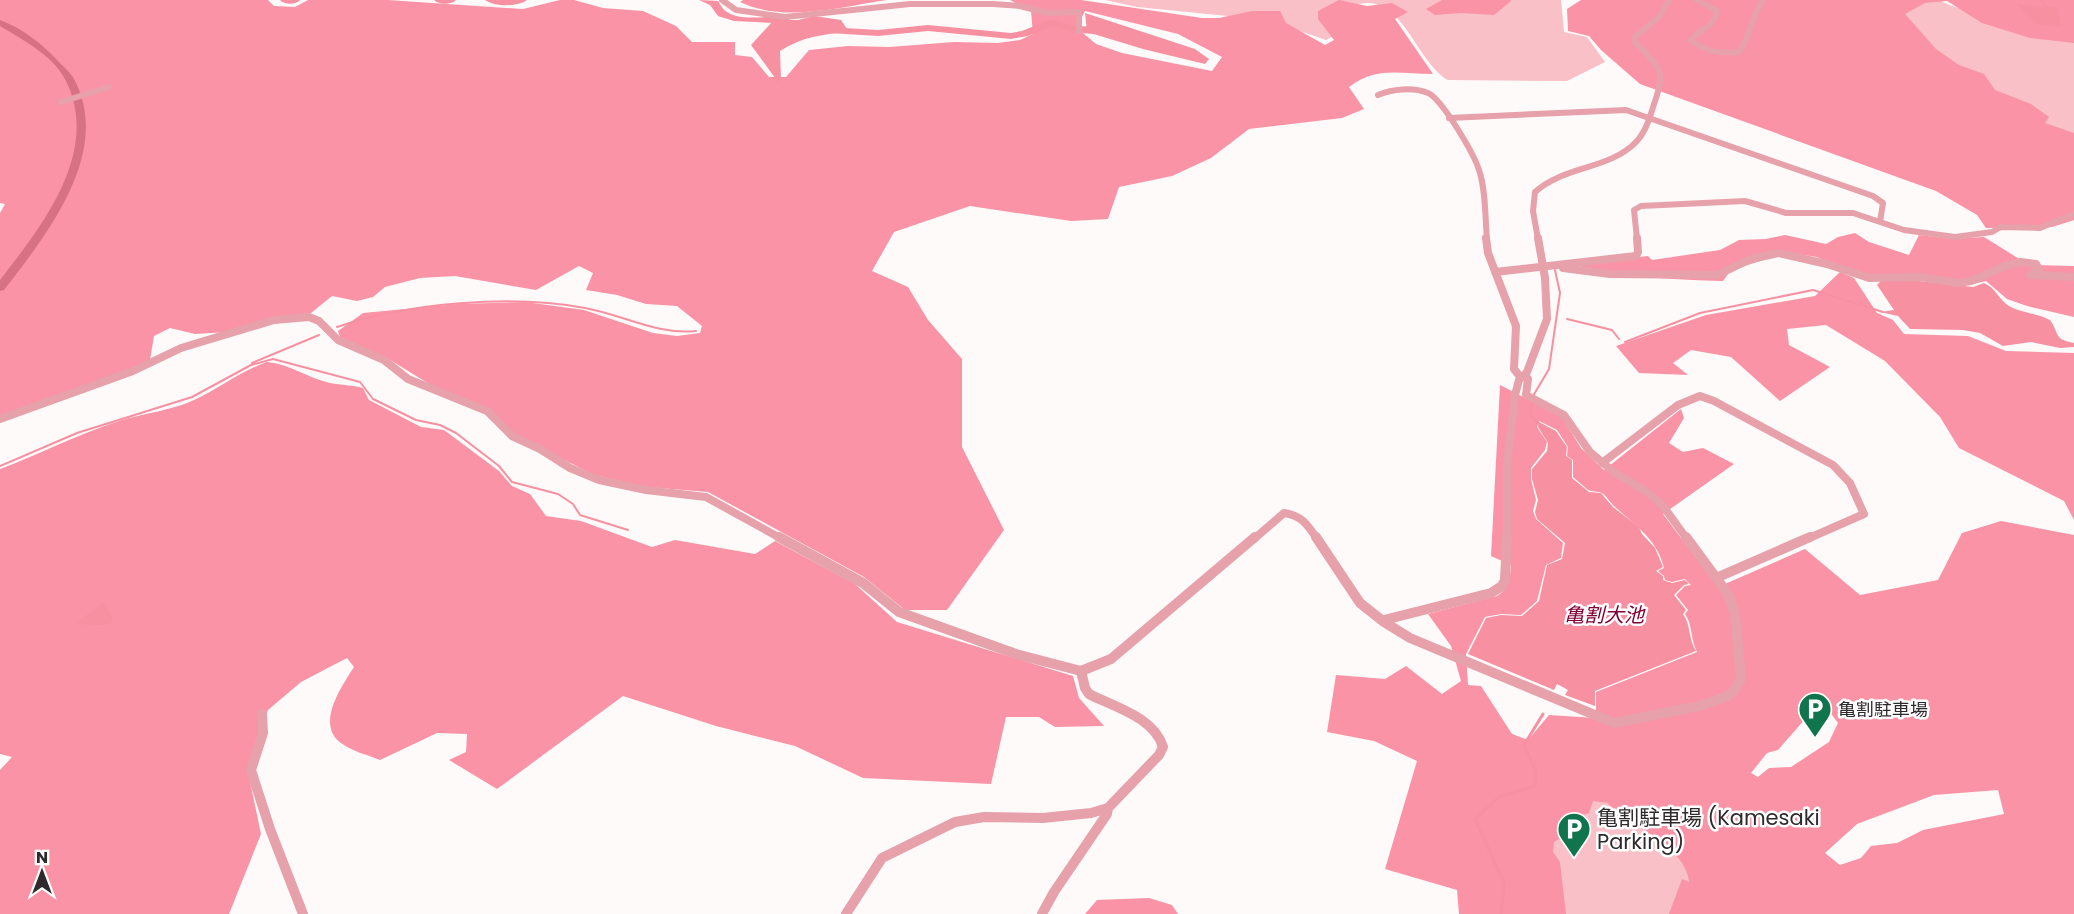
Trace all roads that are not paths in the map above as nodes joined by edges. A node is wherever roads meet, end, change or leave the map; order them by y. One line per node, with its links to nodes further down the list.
1 (722, 0): 6 (street)
2 (1669, 0): 10 (street)
3 (1697, 0): 4 (street)
4 (1763, 0)
5 (0, 22): 18 (main road)
6 (1080, 29)
7 (109, 87): 9 (street, bridge)
8 (1378, 95): 11 (street)
9 (61, 102)
10 (1650, 117): 11 (street); 13 (street); 15 (street)
11 (1449, 118): 16 (street)
12 (2074, 214): 13 (street)
13 (1880, 222): 14 (street)
14 (1557, 265): 15 (street); 17 (street)
15 (1543, 267): 16 (street); 19 (street)
16 (1495, 272): 19 (street)
17 (2074, 277)
18 (0, 287)
19 (1523, 376): 21 (street); 23 (street)
20 (0, 419): 24 (street)
21 (1602, 463): 22 (street); 22 (street)
22 (1716, 578): 23 (street)
23 (1384, 620): 24 (street)
24 (1081, 671): 26 (street)
25 (262, 714): 27 (street)
26 (1108, 808): 28 (street); 29 (street)
27 (303, 914)
28 (846, 914)
29 (1042, 914)

